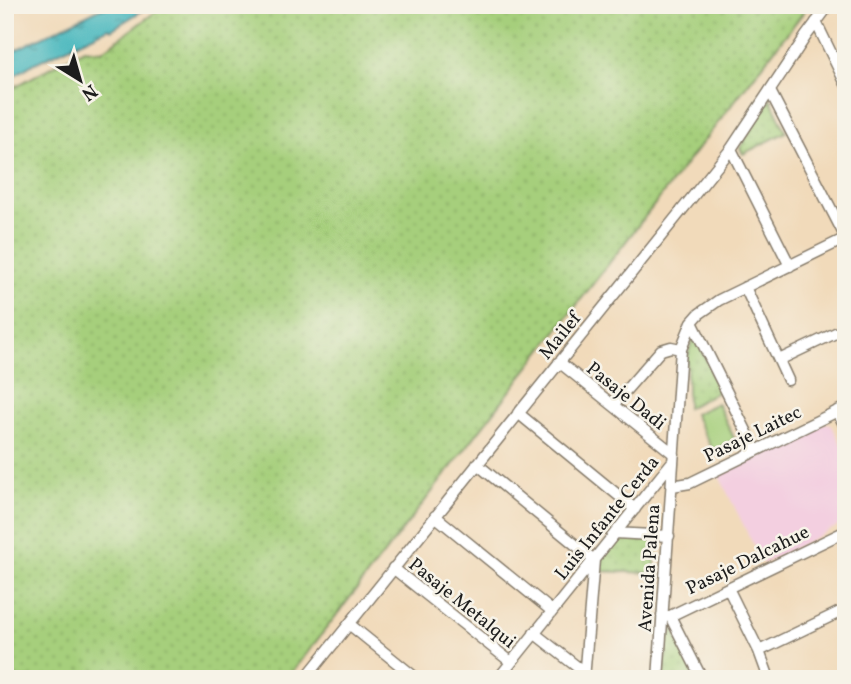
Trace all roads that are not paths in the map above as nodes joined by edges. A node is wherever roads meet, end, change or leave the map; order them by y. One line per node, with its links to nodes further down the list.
1 (830, 5): 2 (street, Mailef)
2 (816, 22): 3 (street); 4 (street, Mailef)
3 (846, 84)
4 (770, 91): 5 (street, Mailef); 6 (street)
5 (731, 149): 7 (street); 13 (street, Mailef)
6 (846, 238): 7 (street, Luis Infante Cerda)
7 (790, 266): 8 (street, Luis Infante Cerda)
8 (745, 287): 9 (street, Luis Infante Cerda); 12 (street)
9 (692, 322): 11 (street, Luis Infante Cerda); 19 (street)
10 (846, 328): 12 (street)
11 (681, 349): 15 (street); 20 (street, Luis Infante Cerda)
12 (779, 360): 14 (street)
13 (559, 362): 15 (street, Pasaje Dadi); 17 (street, Mailef)
14 (788, 380)
15 (613, 405): 20 (street, Pasaje Dadi)
16 (842, 409): 18 (street); 19 (street, Pasaje Laitec)
17 (518, 413): 21 (street, Mailef); 23 (street)
18 (846, 428)
19 (756, 451): 22 (street, Pasaje Laitec)
20 (674, 457): 22 (street, Avenida Palena); 23 (street, Luis Infante Cerda)
21 (477, 464): 24 (street, Mailef); 28 (street)
22 (672, 486): 27 (street, Avenida Palena)
23 (635, 509): 26 (street, Luis Infante Cerda)
24 (435, 516): 29 (street, Mailef); 32 (street)
25 (846, 531): 30 (street, Pasaje Dalcahue)
26 (615, 533): 27 (street); 28 (street, Luis Infante Cerda)
27 (669, 536): 33 (street, Avenida Palena)
28 (594, 560): 32 (street, Luis Infante Cerda); 39 (street)
29 (393, 568): 34 (street, Mailef); 37 (street, Pasaje Metalqui)
30 (728, 588): 33 (street, Pasaje Dalcahue); 36 (street)
31 (846, 610): 36 (street)
32 (552, 611): 35 (street, Luis Infante Cerda)
33 (666, 616): 43 (street, Avenida Palena); 44 (street)
34 (349, 624): 40 (street, Mailef); 41 (street)
35 (534, 634): 37 (street, Luis Infante Cerda); 39 (street)
36 (759, 651): 38 (street)
37 (511, 662): 42 (street, Luis Infante Cerda)
38 (767, 673)
39 (584, 677)
40 (305, 679)
41 (417, 679)
42 (498, 679)
43 (658, 679)
44 (702, 679)

